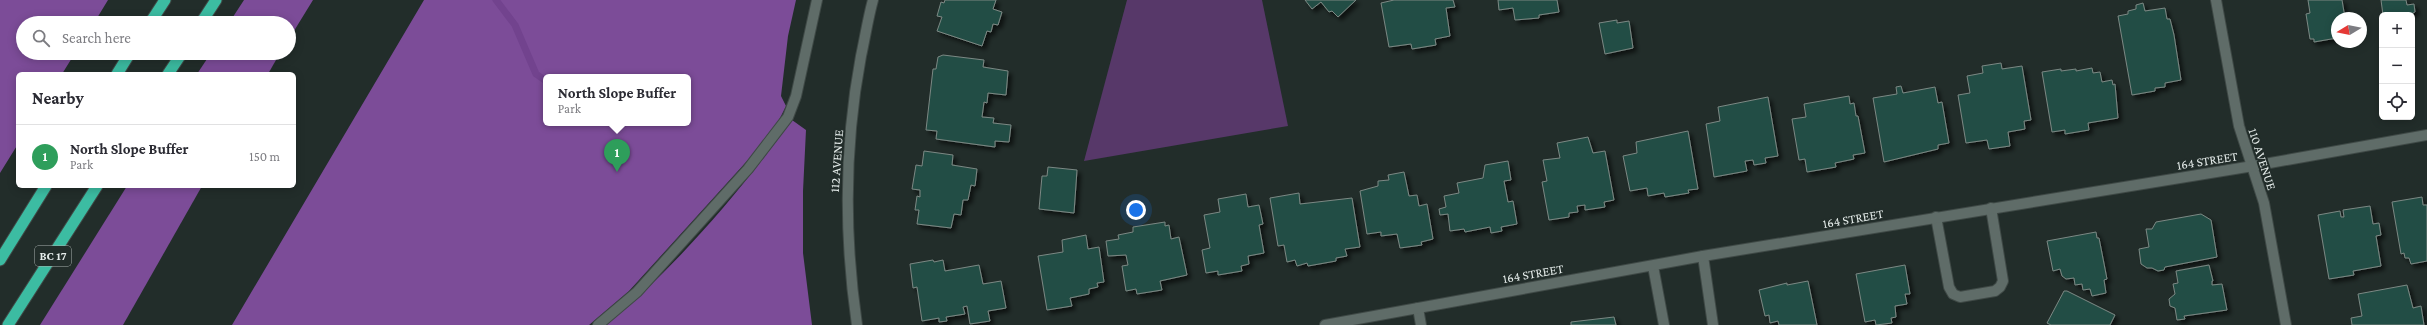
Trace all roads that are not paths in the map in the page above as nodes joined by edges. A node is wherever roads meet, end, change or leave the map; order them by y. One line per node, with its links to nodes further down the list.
1 (165, 0): 6 (highway)
2 (216, 0): 7 (highway)
3 (817, 0): 24 (street)
4 (873, 0): 25 (street, 112 AVENUE)
5 (2216, 0): 13 (street, 110 AVENUE)
6 (155, 16)
7 (206, 16)
8 (126, 60): 10 (highway)
9 (177, 60): 11 (highway)
10 (118, 72)
11 (169, 72)
12 (2427, 135): 13 (street, 164 STREET)
13 (2253, 166): 16 (street, 164 STREET); 30 (street, 110 AVENUE)
14 (45, 188): 19 (highway)
15 (96, 188): 23 (highway, BC 17)
16 (1990, 208): 17 (street, 164 STREET); 17 (street)
17 (1936, 217): 18 (street, 164 STREET)
18 (1703, 256): 20 (street, 164 STREET); 29 (street)
19 (0, 260)
20 (1653, 266): 21 (street, 164 STREET); 28 (street)
21 (1418, 308): 22 (street, 164 STREET); 27 (street)
22 (1366, 321): 26 (street, 164 STREET)
23 (8, 325)
24 (598, 325)
25 (857, 325)
26 (1324, 325)
27 (1421, 325)
28 (1664, 325)
29 (1713, 325)
30 (2286, 325)

